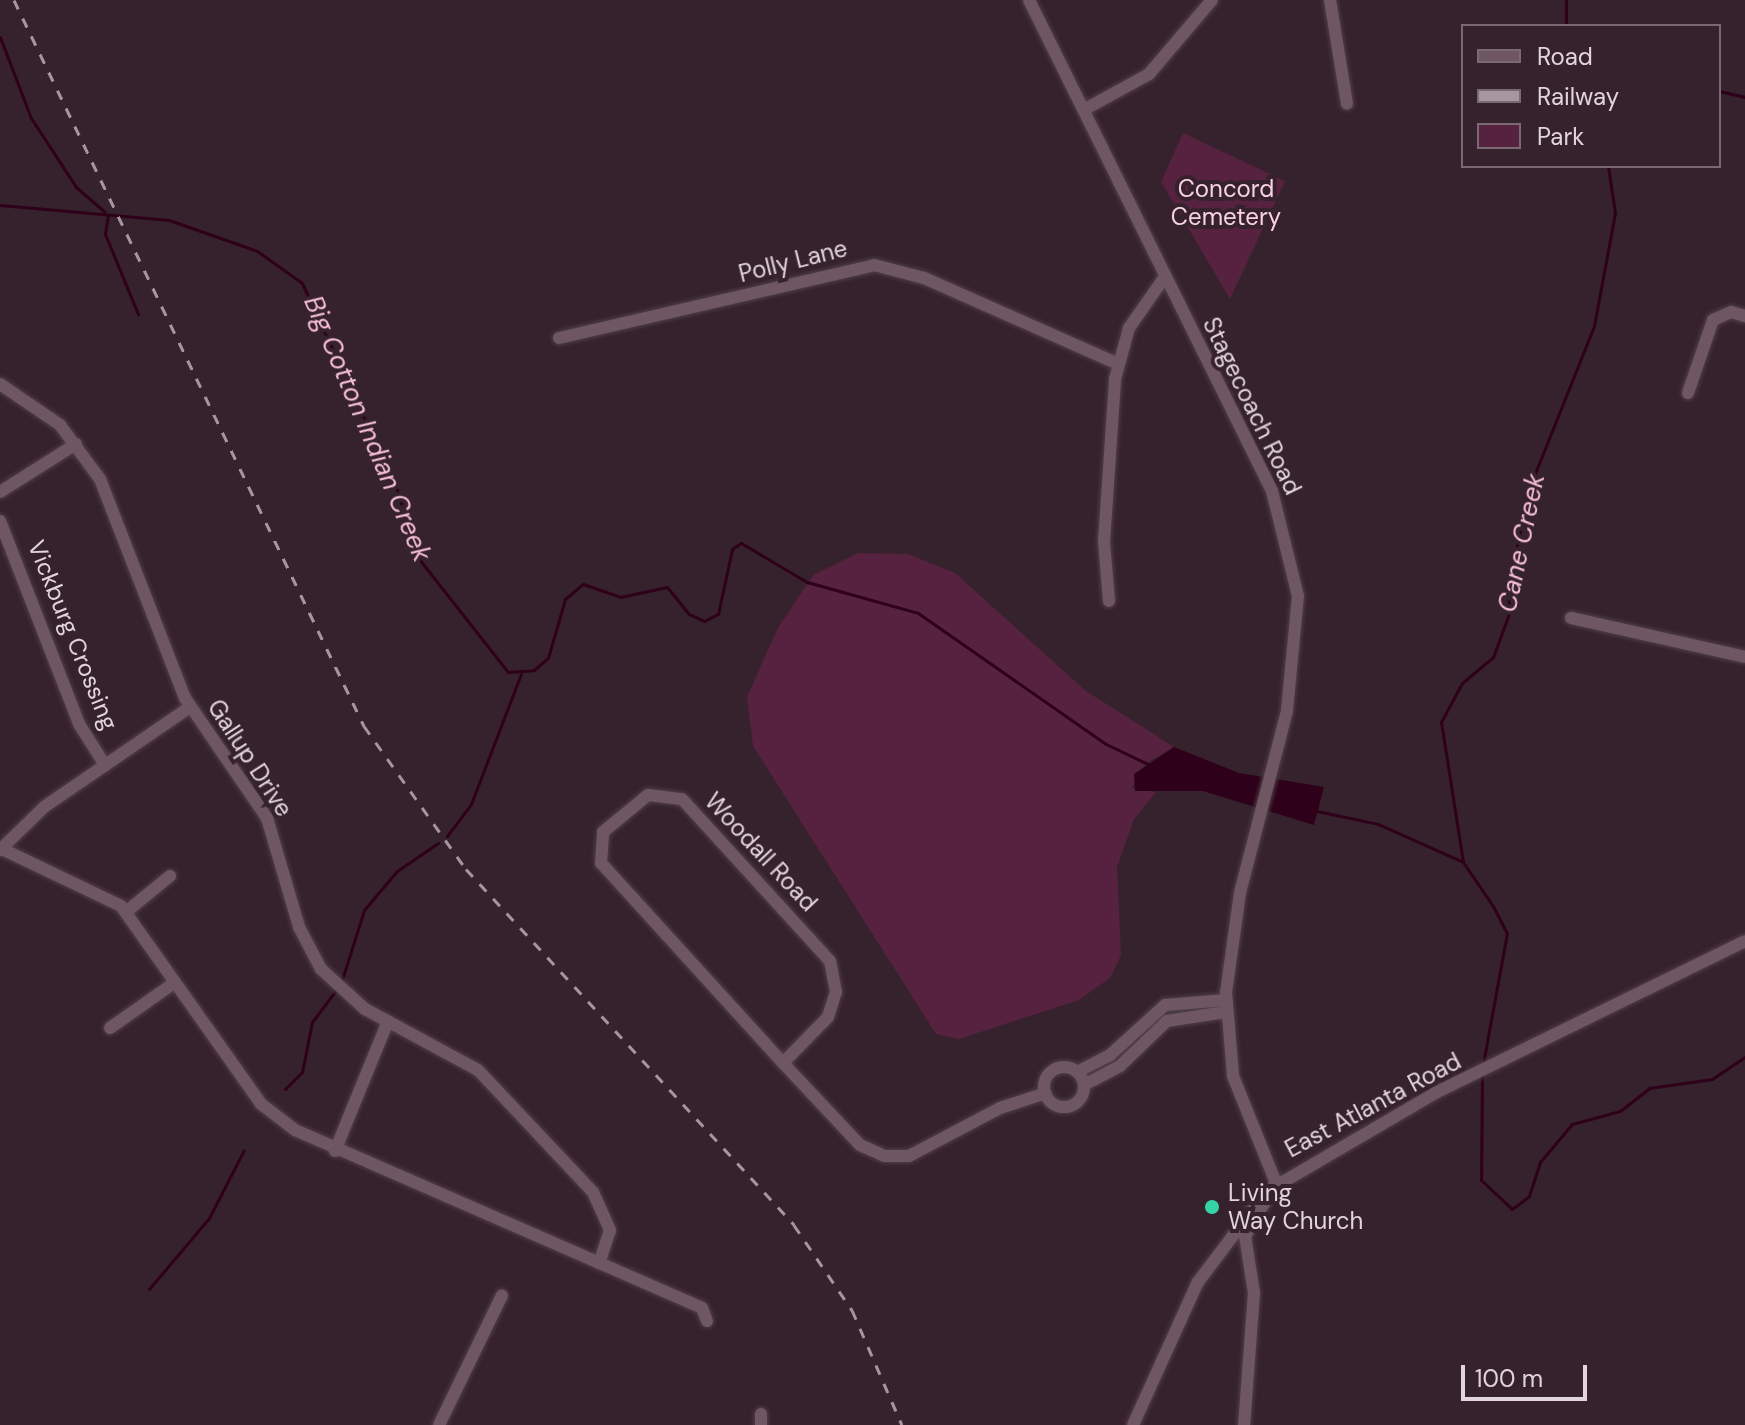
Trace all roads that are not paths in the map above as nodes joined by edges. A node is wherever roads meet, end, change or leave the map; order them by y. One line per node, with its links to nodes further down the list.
1 (1029, 0): 5 (street, Stagecoach Road)
2 (1212, 0): 5 (street)
3 (1330, 0): 4 (street)
4 (1347, 104)
5 (1087, 108): 6 (street, Stagecoach Road)
6 (1164, 278): 9 (street); 25 (street, Stagecoach Road)
7 (1745, 316): 11 (street)
8 (559, 338): 9 (street, Polly Lane)
9 (1118, 364): 15 (street)
10 (0, 384): 12 (street, Gallup Drive)
11 (1688, 393)
12 (76, 444): 13 (street); 18 (street, Gallup Drive)
13 (0, 492)
14 (0, 521): 19 (street, Vickburg Crossing)
15 (1109, 601)
16 (1571, 618): 17 (street)
17 (1745, 657)
18 (190, 707): 19 (street); 26 (street, Gallup Drive)
19 (105, 765): 20 (street)
20 (0, 849): 22 (street)
21 (170, 876): 22 (street)
22 (126, 912): 24 (street)
23 (1745, 941): 33 (street, East Atlanta Road)
24 (174, 983): 27 (street); 32 (street)
25 (1226, 1006): 29 (street, Woodall Road); 30 (street, Woodall Road); 33 (street, Stagecoach Road)
26 (388, 1021): 32 (street); 34 (street, Gallup Drive)
27 (110, 1028)
28 (783, 1063): 28 (street, Woodall Road); 31 (street, Woodall Road)
29 (1077, 1072): 30 (street); 31 (street, Woodall Road)
30 (1084, 1085): 31 (street, Woodall Road)
31 (1046, 1093)
32 (335, 1151): 34 (street)
33 (1276, 1183): 38 (street, East Atlanta Road); 39 (street)
34 (599, 1263): 36 (street)
35 (502, 1295): 37 (street)
36 (707, 1321)
37 (439, 1425)
38 (1133, 1425)
39 (1244, 1425)

